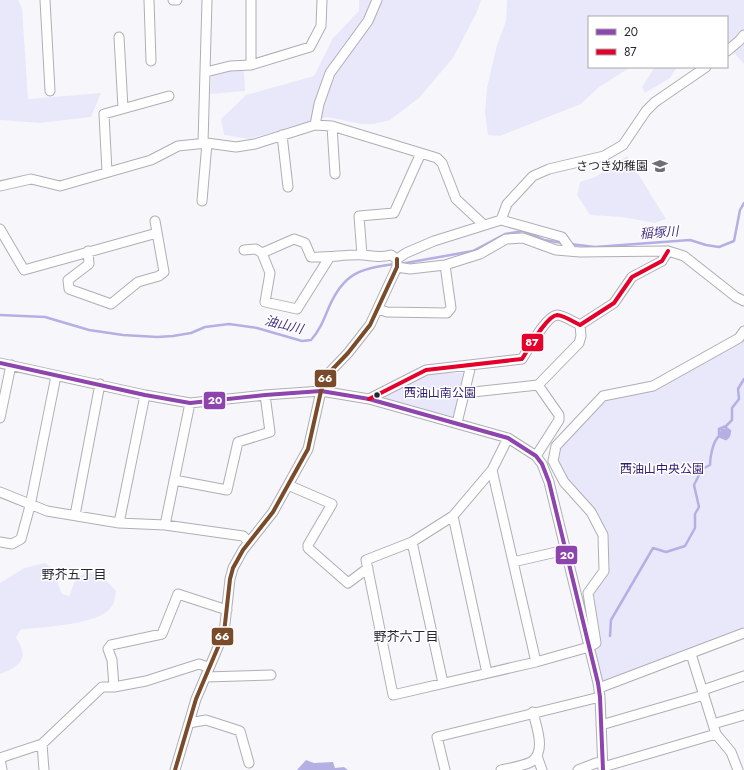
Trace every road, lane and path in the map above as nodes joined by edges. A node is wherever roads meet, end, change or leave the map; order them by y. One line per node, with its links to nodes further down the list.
1 (45, 0): 16 (street)
2 (149, 0): 12 (street)
3 (173, 0): 4 (street)
4 (177, 0)
5 (207, 0): 15 (street)
6 (251, 0): 13 (street)
7 (322, 0): 13 (street)
8 (377, 0): 19 (street)
9 (744, 34): 11 (street)
10 (119, 37): 18 (street)
11 (728, 50)
12 (151, 61)
13 (251, 65): 15 (street)
14 (705, 68): 29 (street)
15 (206, 72): 22 (street)
16 (50, 91)
17 (170, 96): 18 (street)
18 (123, 108): 24 (street)
19 (315, 125): 20 (street); 21 (street)
20 (332, 126): 23 (street); 25 (street)
21 (282, 135): 22 (street); 27 (street)
22 (205, 143): 24 (street); 28 (street)
23 (421, 153): 31 (street); 39 (street)
24 (107, 172): 26 (street)
25 (335, 174)
26 (0, 186)
27 (288, 187)
28 (202, 201)
29 (501, 220): 31 (street); 36 (street)
30 (155, 221): 33 (street)
31 (484, 225): 41 (street)
32 (0, 229): 35 (street)
33 (157, 233): 35 (street); 35 (street)
34 (244, 250): 38 (street)
35 (88, 251)
36 (572, 251): 37 (street); 42 (street)
37 (668, 251): 43 (street); 45 (street)
38 (262, 253): 40 (street); 40 (street)
39 (362, 255): 40 (street); 41 (street)
40 (329, 258)
41 (397, 263): 42 (street); 44 (street)
42 (445, 265): 44 (street)
43 (744, 302)
44 (378, 308): 53 (street)
45 (580, 325): 49 (street); 52 (street)
46 (744, 331): 80 (street)
47 (0, 363): 48 (street)
48 (11, 365): 50 (street); 59 (street)
49 (471, 365): 54 (street); 57 (street)
50 (56, 376): 51 (street); 67 (street)
51 (100, 384): 55 (street); 68 (street)
52 (538, 385): 54 (street); 62 (street)
53 (320, 391): 56 (street); 57 (street); 65 (street)
54 (464, 393): 60 (street)
55 (145, 395): 58 (street); 70 (street)
56 (264, 395): 58 (street); 64 (street)
57 (369, 399): 60 (street)
58 (190, 402): 64 (street)
59 (0, 418)
60 (457, 423): 61 (street)
61 (508, 438): 62 (street); 63 (street)
62 (536, 456): 75 (street)
63 (492, 470): 69 (street); 76 (street)
64 (174, 480): 71 (street)
65 (288, 484): 73 (street); 77 (street)
66 (0, 492): 67 (street)
67 (30, 506): 68 (street); 72 (street)
68 (75, 515): 70 (street)
69 (453, 516): 74 (street); 84 (street)
70 (118, 523): 71 (street)
71 (165, 525): 73 (street)
72 (0, 542)
73 (249, 542): 78 (street)
74 (412, 542): 77 (street); 88 (street)
75 (565, 550): 76 (street); 80 (street)
76 (513, 562): 82 (street)
77 (368, 568): 88 (street)
78 (227, 610): 83 (street); 89 (street)
79 (744, 634): 81 (street)
80 (589, 647): 82 (street); 91 (street)
81 (691, 654): 90 (street); 91 (street)
82 (536, 662): 84 (street)
83 (208, 667): 86 (street); 89 (street)
84 (487, 673): 88 (street)
85 (271, 675): 86 (street)
86 (205, 676): 94 (street)
87 (744, 676): 90 (street)
88 (443, 683)
89 (114, 687): 98 (street)
90 (704, 692): 95 (street); 96 (street)
91 (599, 693): 92 (street); 96 (street)
92 (533, 712): 99 (street); 107 (street)
93 (744, 715): 95 (street)
94 (189, 722): 101 (street); 106 (street)
95 (713, 724): 97 (street)
96 (601, 725): 102 (street)
97 (716, 734): 102 (street); 111 (street)
98 (42, 744): 100 (street); 105 (street)
99 (537, 756): 108 (street); 109 (street)
100 (0, 758): 104 (street)
101 (249, 763)
102 (603, 766): 110 (street)
103 (744, 769): 111 (street)
104 (2, 770)
105 (44, 770)
106 (175, 770)
107 (445, 770)
108 (501, 770)
109 (542, 770)
110 (578, 770)
111 (739, 770)

